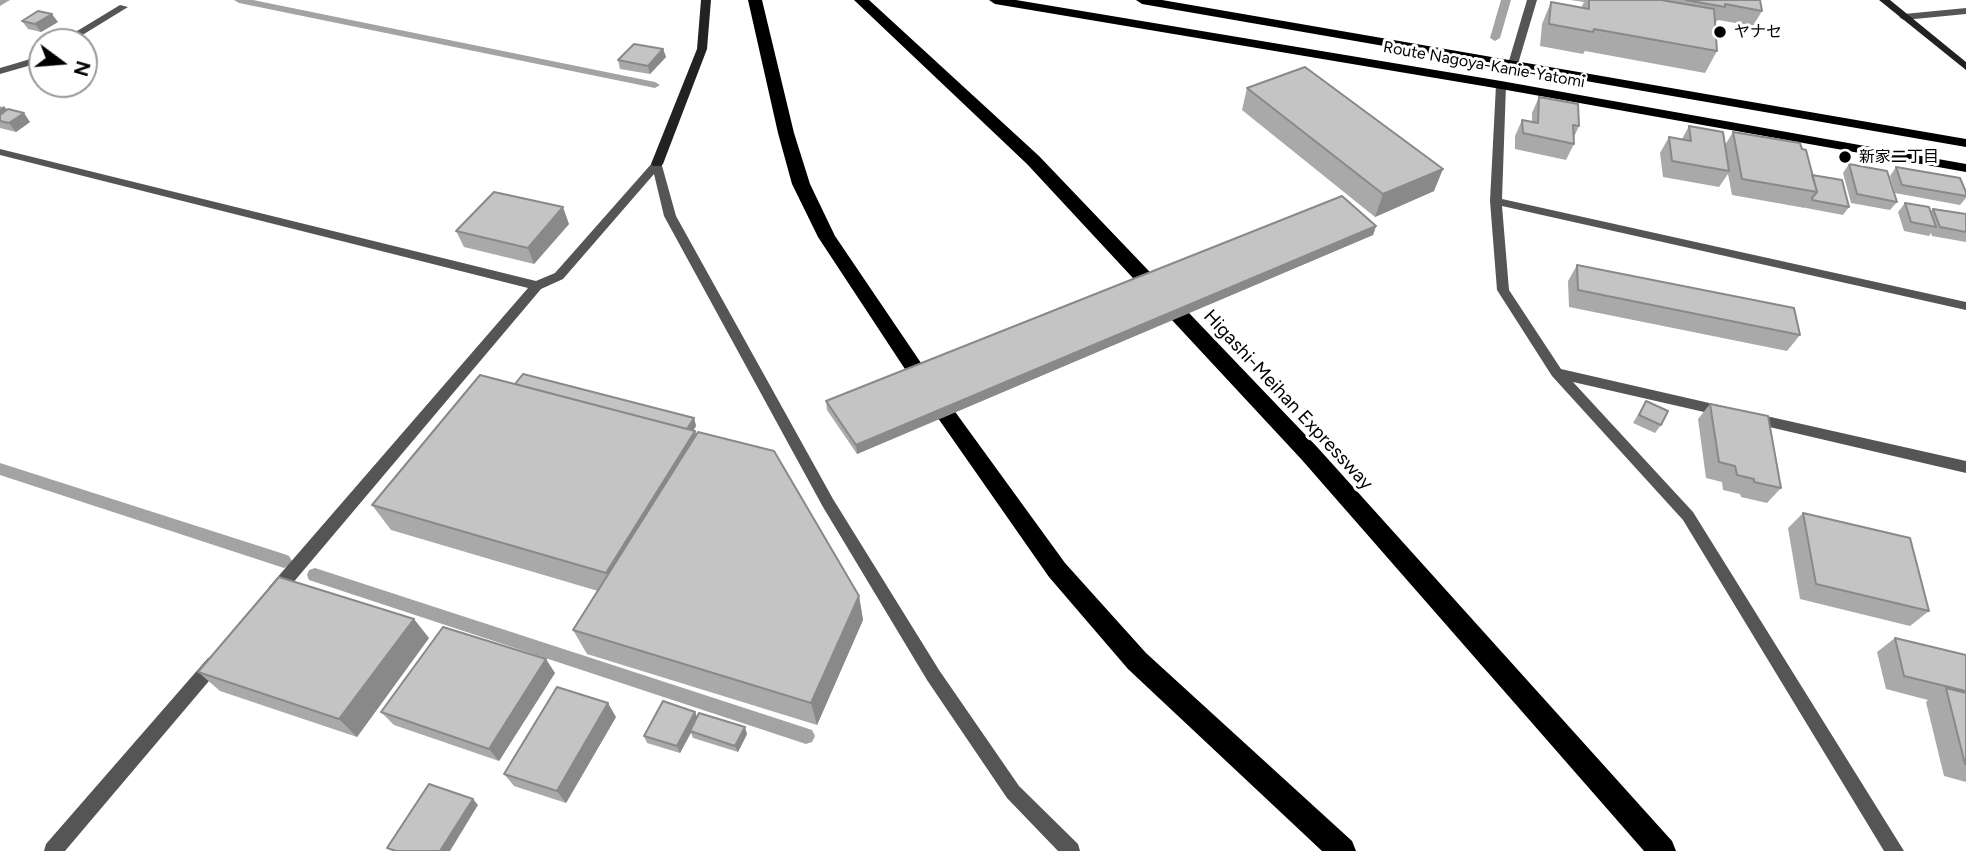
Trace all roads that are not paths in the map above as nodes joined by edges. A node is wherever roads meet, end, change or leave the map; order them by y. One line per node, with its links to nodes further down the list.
1 (706, 0): 19 (street)
2 (755, 0): 30 (highway)
3 (861, 0): 31 (highway, Higashi-Meihan Expressway)
4 (995, 0): 16 (main road, Route Nagoya-Kanie-Yatomi)
5 (1142, 0): 13 (main road, Route Nagoya-Kanie-Yatomi)
6 (1532, 0): 13 (street)
7 (1884, 0): 10 (street)
8 (123, 7): 11 (street)
9 (1966, 12): 10 (street)
10 (1904, 17): 14 (street)
11 (88, 28)
12 (28, 60): 15 (street)
13 (1513, 64): 17 (main road, Route Nagoya-Kanie-Yatomi)
14 (1966, 67)
15 (0, 71)
16 (1501, 85): 20 (main road, Route Nagoya-Kanie-Yatomi); 21 (street)
17 (1966, 143)
18 (0, 152): 22 (street)
19 (657, 164): 22 (street); 29 (street)
20 (1966, 168)
21 (1496, 201): 23 (street); 24 (street)
22 (537, 286): 26 (street)
23 (1966, 306)
24 (1557, 373): 25 (street); 32 (street)
25 (1966, 467)
26 (265, 604)
27 (229, 646): 28 (street)
28 (53, 851)
29 (1071, 851)
30 (1342, 851)
31 (1662, 851)
32 (1895, 851)

